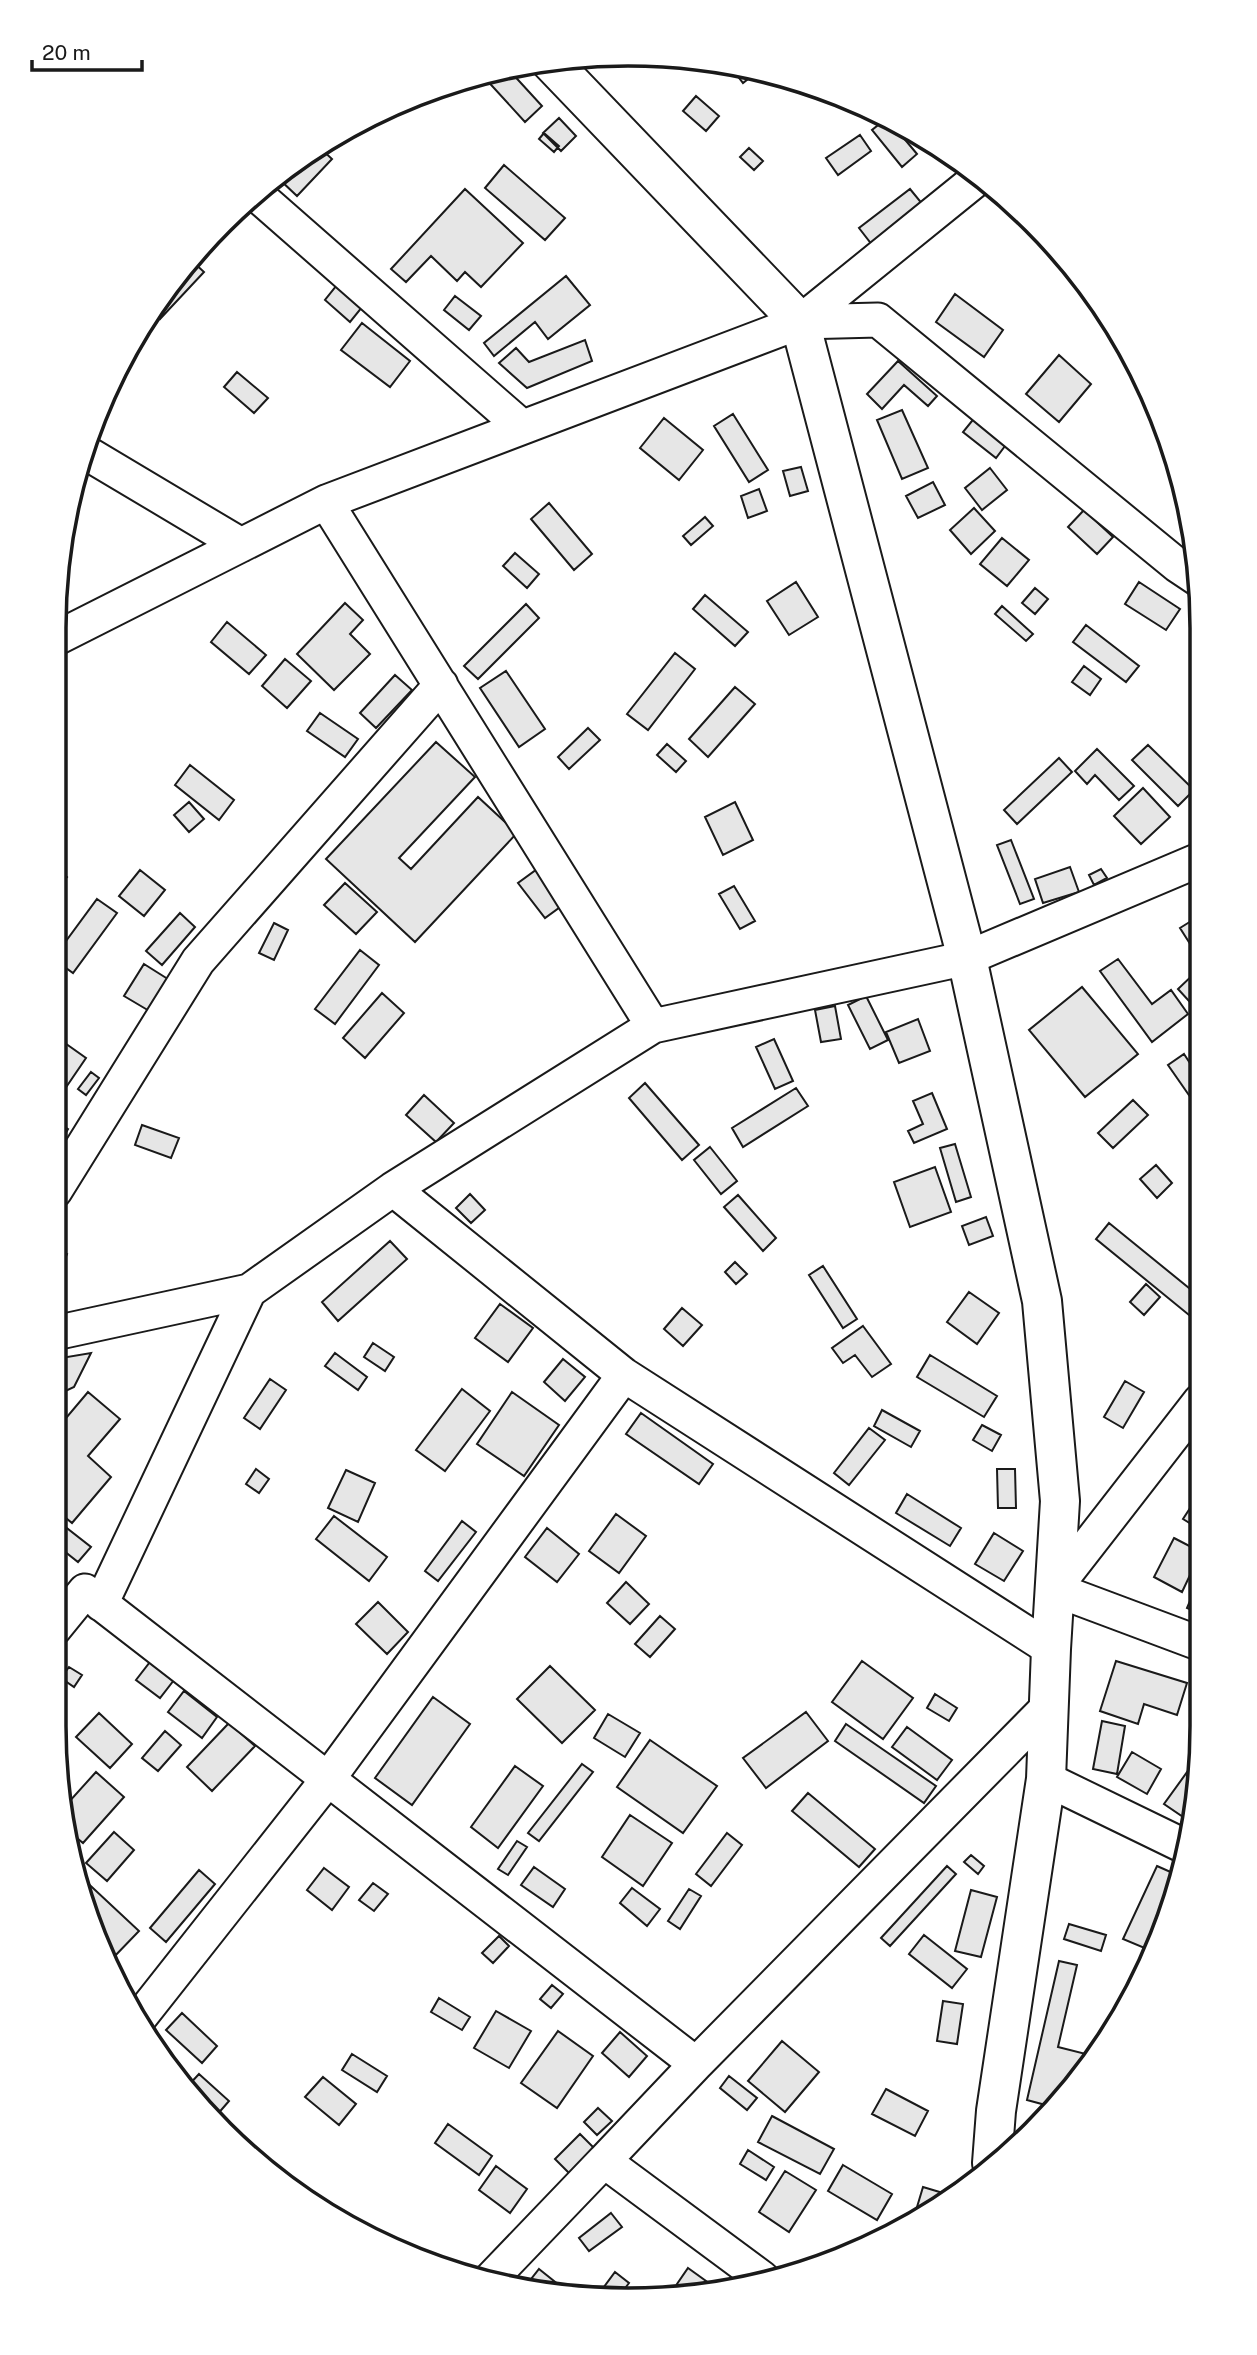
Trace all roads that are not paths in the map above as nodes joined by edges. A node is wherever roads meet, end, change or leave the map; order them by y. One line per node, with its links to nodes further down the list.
1 (559, 71): 4 (street)
2 (971, 183): 4 (street)
3 (264, 201): 5 (street)
4 (800, 322): 5 (street); 9 (street); 13 (street)
5 (522, 427): 7 (street)
6 (93, 457): 8 (street)
7 (326, 502): 8 (street); 11 (street)
8 (242, 545): 10 (street)
9 (1187, 572)
10 (66, 633)
11 (441, 685): 14 (street); 15 (street)
12 (1190, 864): 13 (street)
13 (967, 958): 14 (street); 21 (street)
14 (653, 1026): 16 (street)
15 (66, 1173)
16 (393, 1189): 17 (street); 19 (street)
17 (249, 1291): 18 (street); 22 (street)
18 (66, 1331)
19 (624, 1375): 25 (street); 27 (street)
20 (1190, 1414): 21 (street)
21 (1054, 1589): 24 (street); 25 (street)
22 (101, 1604): 23 (street); 27 (street)
23 (66, 1614)
24 (1190, 1640)
25 (1051, 1649): 26 (street)
26 (1049, 1706): 28 (street); 31 (street)
27 (328, 1779): 30 (street); 31 (street)
28 (1046, 1779): 29 (street); 32 (street)
29 (1178, 1843)
30 (144, 2012)
31 (696, 2064): 33 (street)
32 (993, 2154)
33 (604, 2161): 34 (street); 35 (street)
34 (498, 2273)
35 (756, 2274)

